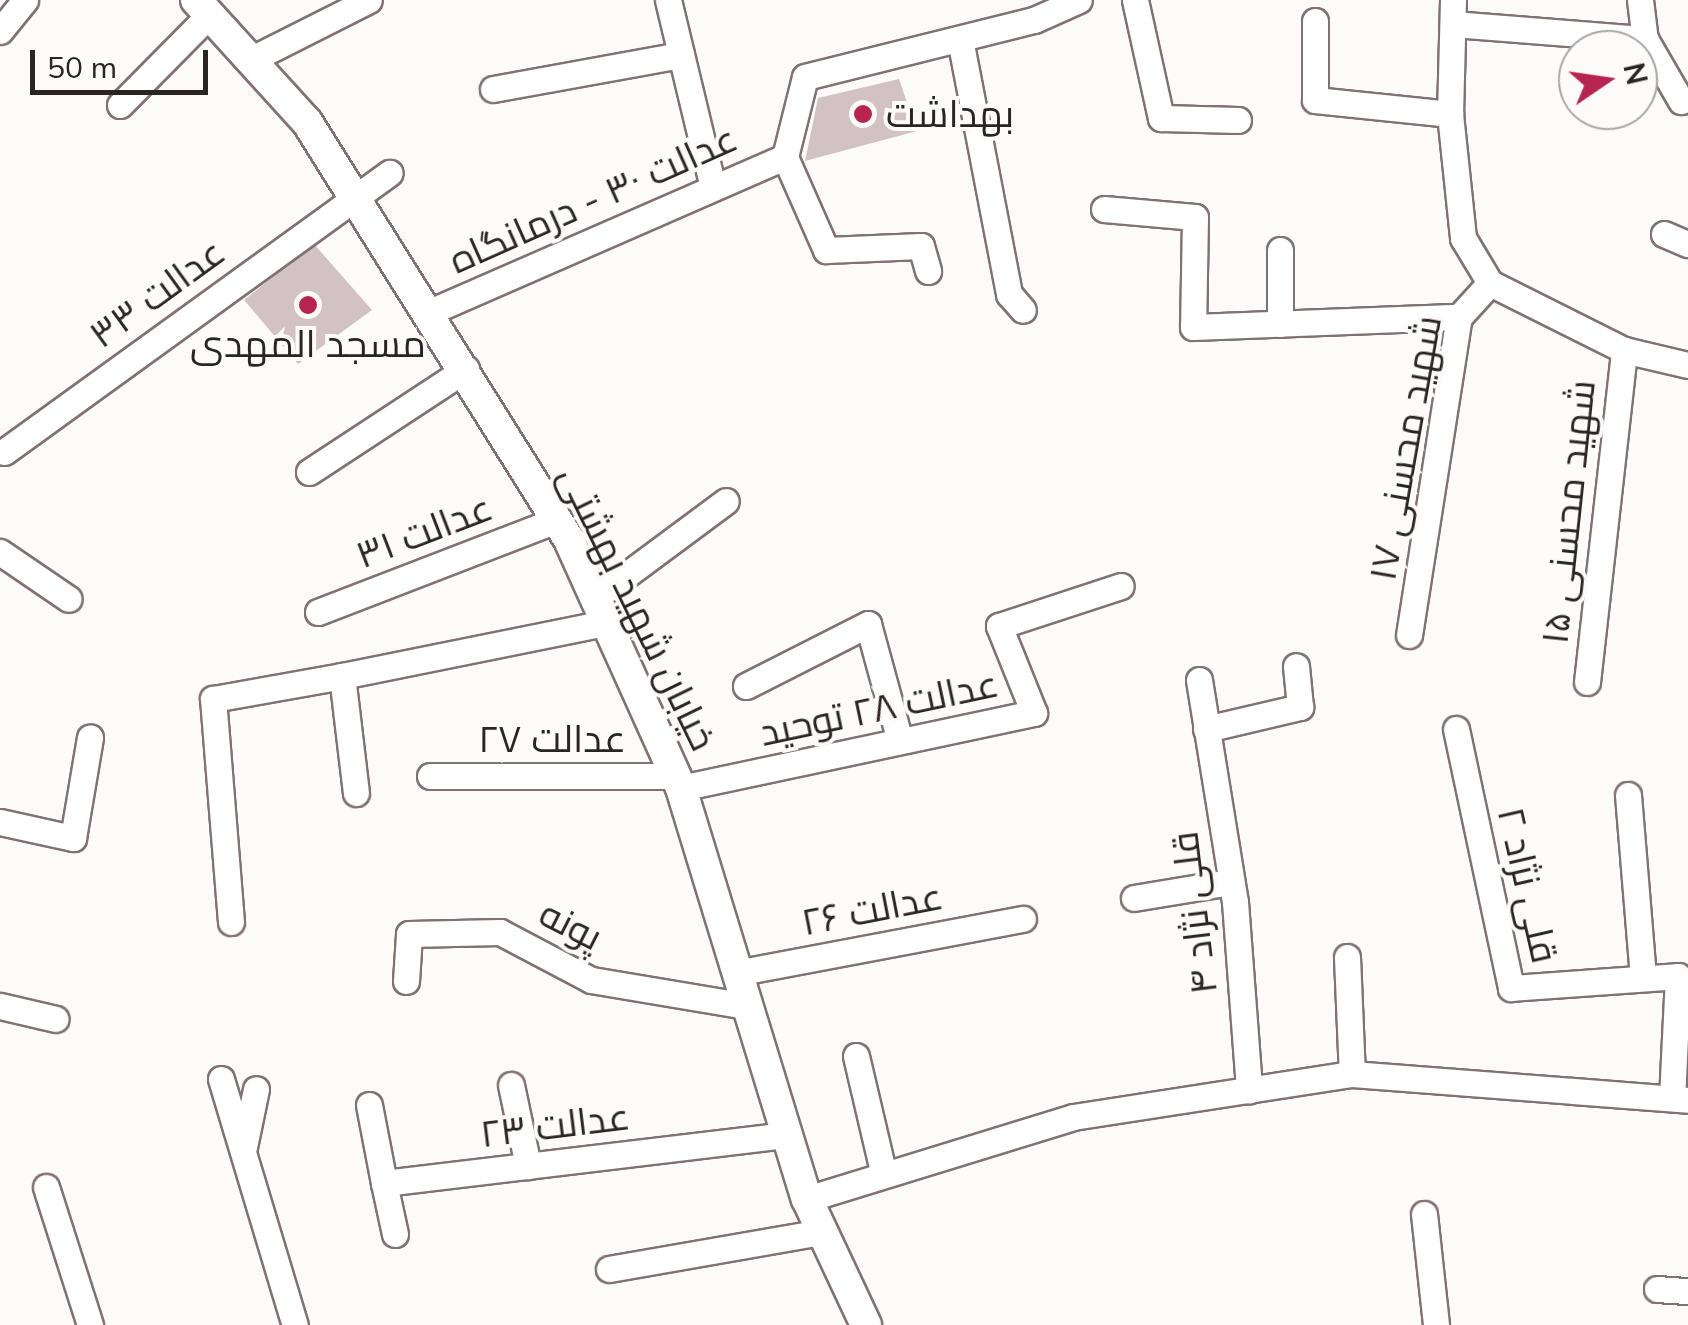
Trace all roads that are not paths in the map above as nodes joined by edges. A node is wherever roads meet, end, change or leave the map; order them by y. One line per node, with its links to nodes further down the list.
1 (25, 0): 12 (street)
2 (368, 0): 15 (street)
3 (668, 0): 14 (street)
4 (1078, 0): 13 (street)
5 (1135, 0): 21 (street)
6 (1640, 0): 11 (street)
7 (202, 8): 15 (main road, خیابان شهید بهشتی); 19 (street)
8 (1453, 12): 10 (street); 20 (street)
9 (1315, 21): 20 (street)
10 (1581, 30)
11 (1644, 30)
12 (0, 31)
13 (960, 39): 22 (street); 30 (street)
14 (682, 55): 17 (street); 24 (street)
15 (250, 60): 25 (main road, خیابان شهید بهشتی)
16 (1658, 61): 18 (street)
17 (493, 89)
18 (1681, 101)
19 (120, 105)
20 (1450, 114): 29 (street)
21 (1238, 120)
22 (785, 157): 24 (street, عدالت ۳۰ - درمانگاه); 28 (street)
23 (390, 173): 25 (street, عدالت ۳۳)
24 (712, 183): 31 (street, عدالت ۳۰ - درمانگاه)
25 (355, 194): 31 (main road, خیابان شهید بهشتی); 37 (street, عدالت ۳۳)
26 (1104, 209): 33 (street)
27 (1280, 250): 33 (street)
28 (928, 272)
29 (1490, 283): 32 (street, شهید محسنی ۱۷); 34 (street)
30 (1023, 310)
31 (432, 312): 36 (main road, خیابان شهید بهشتی)
32 (1459, 316): 33 (street); 46 (street, شهید محسنی ۱۷)
33 (1280, 324)
34 (1624, 350): 35 (street); 50 (street, شهید محسنی ۱۵)
35 (1688, 365)
36 (466, 368): 38 (street); 40 (main road, خیابان شهید بهشتی)
37 (4, 452)
38 (309, 472)
39 (726, 501): 44 (street)
40 (557, 520): 44 (main road, خیابان شهید بهشتی); 45 (street, عدالت ۳۱)
41 (0, 552): 43 (street)
42 (1121, 586): 55 (street, عدالت ۲۸ توحید)
43 (69, 599)
44 (599, 611): 48 (street); 57 (main road, خیابان شهید بهشتی)
45 (318, 612)
46 (1409, 635)
47 (1296, 666): 52 (street)
48 (342, 676): 58 (street); 64 (street)
49 (1199, 680): 52 (street, قلی نژاد ۴)
50 (1587, 682)
51 (746, 686): 55 (street)
52 (1206, 729): 61 (street, قلی نژاد ۴)
53 (1456, 730): 67 (street, قلی نژاد ۲)
54 (90, 737): 60 (street)
55 (900, 742): 57 (street, عدالت ۲۸ توحید)
56 (430, 776): 57 (street, عدالت ۲۷)
57 (677, 782): 66 (main road, خیابان شهید بهشتی)
58 (356, 793)
59 (1628, 795): 67 (street)
60 (0, 822)
61 (1231, 882): 62 (street); 77 (street, قلی نژاد ۴)
62 (1134, 898)
63 (1023, 918): 66 (street, عدالت ۲۶)
64 (231, 922)
65 (1348, 957): 73 (street)
66 (736, 973): 70 (main road, خیابان شهید بهشتی)
67 (1643, 976): 78 (street, قلی نژاد ۲)
68 (406, 981): 70 (street, پونه)
69 (0, 1006): 71 (street)
70 (747, 1006): 80 (main road, خیابان شهید بهشتی)
71 (56, 1019)
72 (856, 1056): 83 (street)
73 (1352, 1074): 77 (street); 78 (street)
74 (221, 1079): 81 (street)
75 (511, 1085): 82 (street)
76 (256, 1089): 81 (street)
77 (1249, 1090): 83 (street)
78 (1680, 1099)
79 (369, 1105): 84 (street)
80 (787, 1135): 82 (street, عدالت ۲۳); 86 (main road, خیابان شهید بهشتی)
81 (243, 1152): 95 (street)
82 (528, 1166): 84 (street, عدالت ۲۳)
83 (884, 1176): 86 (street)
84 (384, 1183): 89 (street)
85 (46, 1186): 94 (street)
86 (807, 1199): 88 (main road, خیابان شهید بهشتی)
87 (1424, 1214): 93 (street)
88 (822, 1232): 90 (street); 96 (main road, خیابان شهید بهشتی)
89 (395, 1234)
90 (609, 1269)
91 (1657, 1289): 92 (street)
92 (1688, 1292)
93 (1428, 1324)
94 (90, 1325)
95 (294, 1325)
96 (866, 1325)

